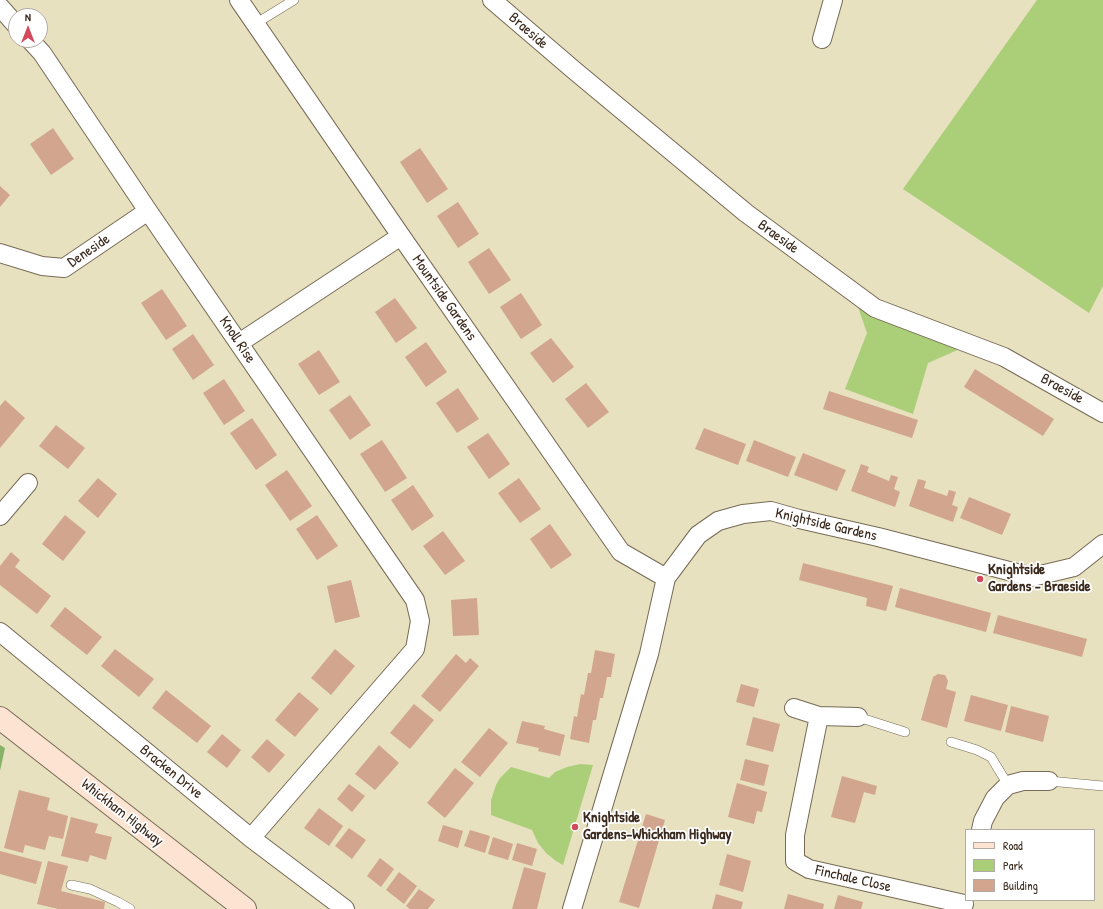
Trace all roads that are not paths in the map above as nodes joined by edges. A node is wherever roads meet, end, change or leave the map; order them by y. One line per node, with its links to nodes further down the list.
1 (239, 0): 7 (street, Mountside Gardens)
2 (294, 0): 7 (lane)
3 (492, 0): 14 (street, Braeside)
4 (833, 0): 8 (street)
5 (0, 7): 6 (street)
6 (8, 16)
7 (255, 24): 11 (street, Mountside Gardens)
8 (822, 39)
9 (37, 48): 10 (street, Knoll Rise)
10 (148, 211): 12 (street, Deneside); 13 (street, Knoll Rise)
11 (400, 236): 13 (street); 18 (street, Mountside Gardens)
12 (0, 253)
13 (239, 343): 30 (street, Knoll Rise)
14 (1103, 413)
15 (28, 483): 16 (street)
16 (0, 516)
17 (1103, 544): 18 (street, Knightside Gardens)
18 (666, 578): 36 (street, Knightside Gardens)
19 (0, 632): 30 (street, Bracken Drive)
20 (794, 708): 21 (street)
21 (819, 716): 22 (street); 32 (street, Finchale Close)
22 (858, 717): 24 (lane)
23 (0, 718): 34 (main road, Whickham Highway)
24 (905, 732)
25 (951, 742): 27 (lane)
26 (1049, 781): 27 (street); 28 (lane)
27 (1008, 784): 29 (street)
28 (1103, 786)
29 (980, 829)
30 (252, 838): 35 (street, Bracken Drive)
31 (71, 885): 33 (lane)
32 (964, 902)
33 (130, 909)
34 (245, 909)
35 (345, 909)
36 (572, 909)

